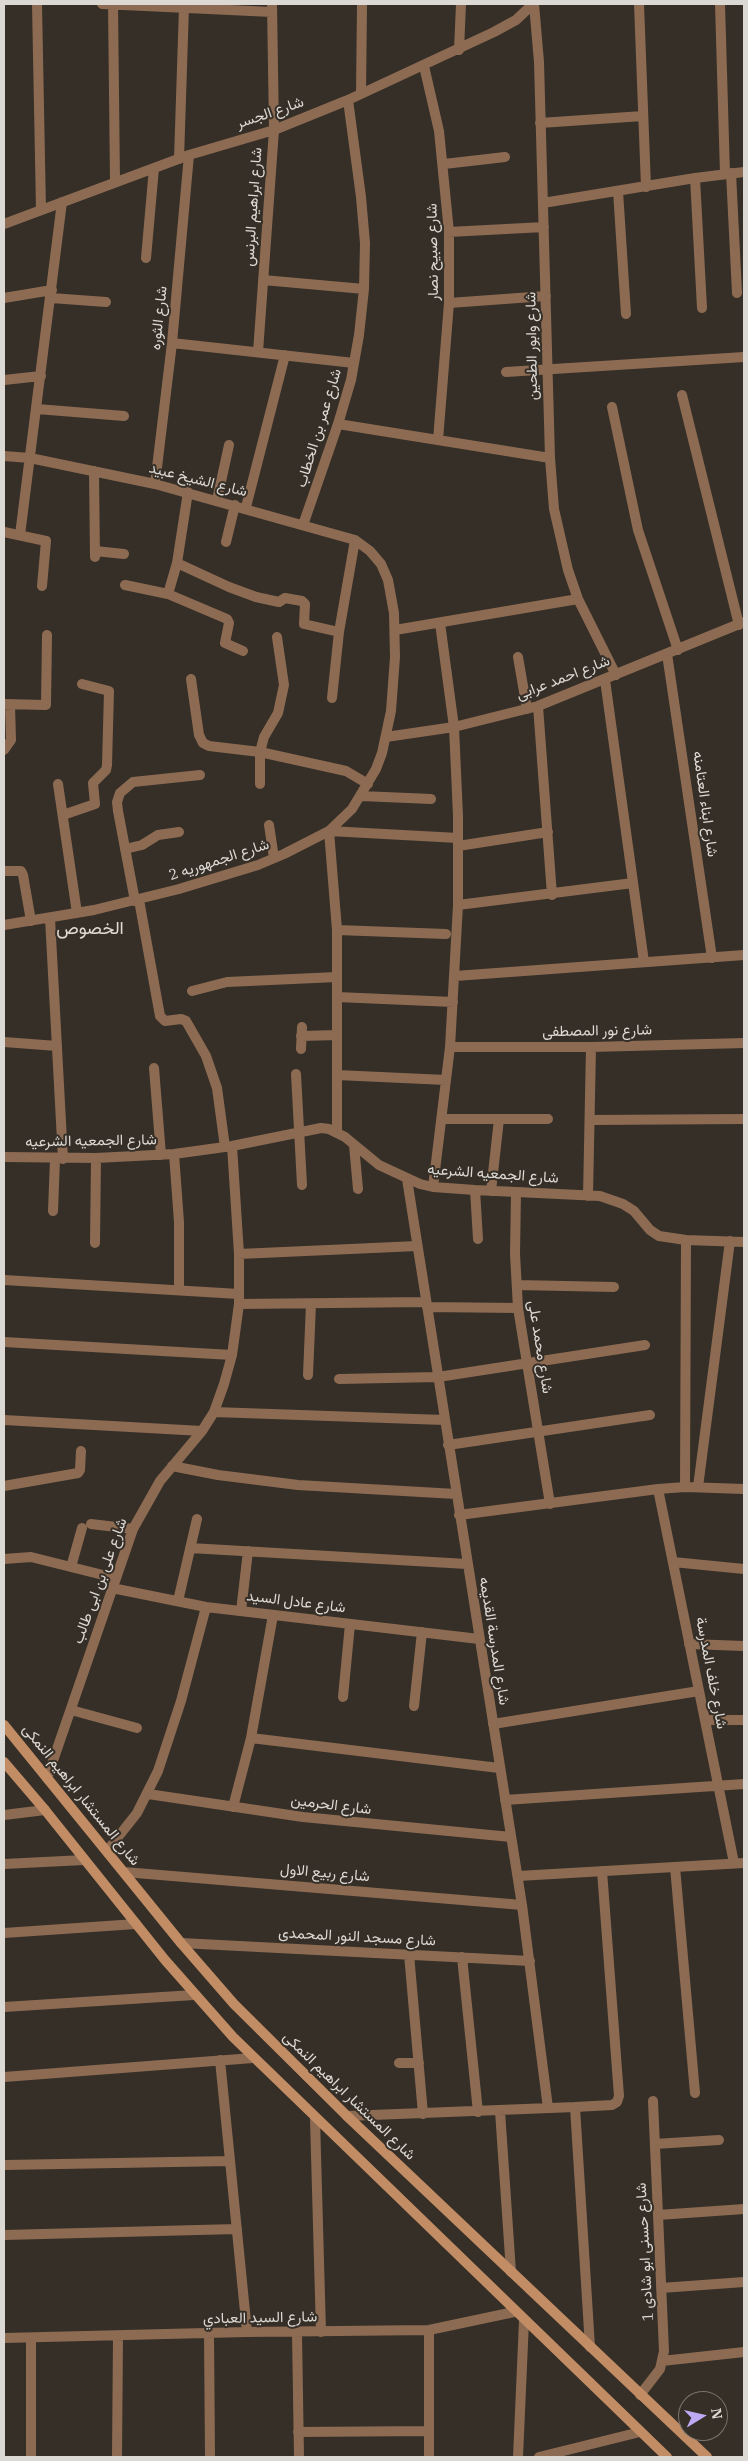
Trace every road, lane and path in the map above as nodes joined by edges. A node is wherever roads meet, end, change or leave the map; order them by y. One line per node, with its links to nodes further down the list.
1 (37, 4): 31 (street)
2 (102, 4): 3 (street)
3 (113, 4): 9 (street); 26 (street)
4 (362, 4): 13 (street)
5 (460, 4): 11 (street)
6 (533, 4): 11 (street, شارع الجسر); 16 (street, شارع وابور الطحين)
7 (639, 4): 15 (street)
8 (720, 4): 24 (street)
9 (184, 8): 10 (street); 20 (street)
10 (272, 8): 17 (street, شارع ابراهيم البرنس)
11 (459, 50): 12 (street, شارع الجسر)
12 (424, 66): 13 (street, شارع الجسر); 21 (street, شارع صبيح نصار)
13 (361, 94): 14 (street, شارع الجسر)
14 (348, 100): 17 (street, شارع الجسر); 37 (street, شارع عمر بن الخطاب)
15 (643, 116): 16 (street); 27 (street)
16 (540, 123): 30 (street, شارع وابور الطحين)
17 (274, 130): 18 (street, شارع الجسر); 36 (street, شارع ابراهيم البرنس)
18 (190, 155): 20 (street, شارع الجسر); 46 (street, شارع الثوره)
19 (505, 157): 21 (street)
20 (179, 159): 22 (street, شارع الجسر)
21 (444, 164): 34 (street, شارع صبيح نصار)
22 (154, 168): 26 (street, شارع الجسر); 35 (street)
23 (744, 172): 24 (street)
24 (728, 174): 25 (street); 38 (street)
25 (695, 178): 27 (street); 44 (street)
26 (115, 182): 29 (street, شارع الجسر)
27 (646, 186): 28 (street)
28 (618, 191): 30 (street); 45 (street)
29 (62, 202): 31 (street, شارع الجسر); 39 (street)
30 (544, 203): 33 (street, شارع وابور الطحين)
31 (41, 210): 32 (street, شارع الجسر)
32 (4, 224)
33 (544, 227): 34 (street); 40 (street, شارع وابور الطحين)
34 (449, 232): 43 (street, شارع صبيح نصار)
35 (146, 258)
36 (264, 280): 37 (street); 47 (street, شارع ابراهيم البرنس)
37 (364, 289): 50 (street, شارع عمر بن الخطاب)
38 (737, 293)
39 (51, 294): 41 (street); 42 (street); 53 (street)
40 (546, 296): 43 (street); 51 (street, شارع وابور الطحين)
41 (4, 298)
42 (106, 302)
43 (449, 303): 60 (street, شارع صبيح نصار)
44 (702, 308)
45 (626, 314)
46 (172, 343): 47 (street); 66 (street, شارع الثوره)
47 (258, 352): 48 (street)
48 (285, 355): 50 (street); 70 (street)
49 (744, 357): 51 (street)
50 (354, 362): 59 (street, شارع عمر بن الخطاب)
51 (548, 369): 52 (street); 64 (street, شارع وابور الطحين)
52 (506, 372)
53 (41, 376): 54 (street); 57 (street)
54 (4, 380)
55 (682, 396): 83 (street)
56 (612, 407): 88 (street)
57 (37, 409): 58 (street); 63 (street)
58 (124, 416)
59 (338, 424): 60 (street); 71 (street, شارع عمر بن الخطاب)
60 (438, 440): 64 (street)
61 (229, 445): 68 (street)
62 (4, 456): 63 (street, شارع الشيخ عبيد)
63 (30, 458): 65 (street, شارع الشيخ عبيد); 73 (street)
64 (550, 458): 81 (street, شارع وابور الطحين)
65 (94, 471): 66 (street, شارع الشيخ عبيد); 76 (street)
66 (155, 484): 67 (street, شارع الشيخ عبيد)
67 (188, 492): 68 (street, شارع الشيخ عبيد); 77 (street)
68 (216, 500): 69 (street, شارع الشيخ عبيد)
69 (235, 505): 70 (street, شارع الشيخ عبيد); 75 (street)
70 (246, 508): 71 (street, شارع الشيخ عبيد)
71 (303, 525): 74 (street, شارع الشيخ عبيد)
72 (4, 532): 73 (street)
73 (20, 534): 79 (street)
74 (355, 540): 84 (street, شارع الجمهوريه 2); 85 (street)
75 (226, 542)
76 (124, 554)
77 (177, 563): 80 (street); 85 (street)
78 (125, 585): 80 (street)
79 (42, 586)
80 (168, 594): 89 (street)
81 (578, 599): 82 (street); 92 (street, شارع وابور الطحين)
82 (440, 623): 84 (street); 100 (street)
83 (743, 624): 88 (street, شارع احمد عرابى)
84 (395, 630): 101 (street, شارع الجمهوريه 2)
85 (339, 632): 96 (street)
86 (47, 635): 97 (street)
87 (277, 637): 103 (street)
88 (678, 650): 90 (street, شارع احمد عرابى)
89 (243, 651)
90 (668, 654): 92 (street, شارع احمد عرابى); 130 (street, شارع ابناء العتامنه)
91 (518, 657): 99 (street)
92 (616, 675): 94 (street, شارع احمد عرابى)
93 (192, 679): 103 (street)
94 (605, 680): 98 (street, شارع احمد عرابى); 119 (street)
95 (82, 684): 110 (street)
96 (332, 698)
97 (7, 705): 102 (street)
98 (538, 706): 99 (street, شارع احمد عرابى); 114 (street)
99 (527, 709): 100 (street, شارع احمد عرابى)
100 (454, 727): 101 (street, شارع احمد عرابى); 115 (street)
101 (386, 737): 107 (street, شارع الجمهوريه 2)
102 (4, 750)
103 (260, 752): 106 (street); 107 (street)
104 (200, 775): 116 (street)
105 (58, 784): 110 (street)
106 (260, 784)
107 (368, 784): 108 (street, شارع الجمهوريه 2)
108 (361, 796): 109 (street); 112 (street, شارع الجمهوريه 2)
109 (431, 800)
110 (63, 814): 123 (street)
111 (269, 825): 117 (street)
112 (329, 831): 115 (street); 117 (street, شارع الجمهوريه 2); 127 (street)
113 (179, 832): 116 (street)
114 (548, 832): 115 (street); 120 (street)
115 (458, 842): 122 (street)
116 (125, 849): 121 (street)
117 (274, 858): 121 (street, شارع الجمهوريه 2)
118 (4, 871): 125 (street)
119 (633, 884): 120 (street); 131 (street)
120 (552, 895): 122 (street)
121 (137, 900): 123 (street, شارع الجمهوريه 2); 156 (street, شارع على بن ابى طالب)
122 (458, 905): 132 (street)
123 (77, 913): 124 (street, شارع الجمهوريه 2)
124 (50, 918): 125 (street, شارع الجمهوريه 2); 140 (street)
125 (31, 921): 126 (street, شارع الجمهوريه 2)
126 (4, 925)
127 (337, 930): 128 (street); 133 (street)
128 (446, 934)
129 (744, 955): 130 (street)
130 (712, 958): 131 (street)
131 (644, 962): 132 (street)
132 (455, 976): 136 (street)
133 (337, 978): 134 (street); 135 (street)
134 (192, 991)
135 (337, 998): 136 (street); 137 (street)
136 (453, 1002): 141 (street)
137 (337, 1035): 143 (street); 146 (street)
138 (4, 1042): 140 (street)
139 (744, 1043): 142 (street, شارع نور المصطفى)
140 (57, 1046): 161 (street)
141 (450, 1047): 142 (street, شارع نور المصطفى); 147 (street)
142 (591, 1047): 152 (street)
143 (301, 1049)
144 (154, 1068): 158 (street)
145 (296, 1074): 154 (street)
146 (337, 1075): 147 (street); 153 (street)
147 (446, 1080): 148 (street)
148 (442, 1119): 149 (street); 164 (street)
149 (499, 1119): 150 (street); 167 (street)
150 (548, 1119)
151 (744, 1119): 152 (street)
152 (590, 1120): 169 (street)
153 (337, 1131): 154 (street, شارع الجمعيه الشرعيه); 155 (street, شارع الجمعيه الشرعيه)
154 (299, 1132): 156 (street, شارع الجمعيه الشرعيه); 163 (street)
155 (354, 1145): 162 (street, شارع الجمعيه الشرعيه); 165 (street)
156 (228, 1146): 157 (street, شارع الجمعيه الشرعيه); 177 (street, شارع على بن ابى طالب)
157 (174, 1154): 158 (street, شارع الجمعيه الشرعيه); 181 (street)
158 (161, 1155): 160 (street, شارع الجمعيه الشرعيه)
159 (4, 1157): 161 (street, شارع الجمعيه الشرعيه)
160 (96, 1158): 161 (street, شارع الجمعيه الشرعيه); 175 (street)
161 (59, 1159): 170 (street)
162 (407, 1179): 164 (street, شارع الجمعيه الشرعيه); 176 (street, شارع المدرسة القديمه)
163 (302, 1185)
164 (433, 1187): 166 (street, شارع الجمعيه الشرعيه)
165 (358, 1189)
166 (475, 1190): 167 (street, شارع الجمعيه الشرعيه); 171 (street)
167 (491, 1191): 168 (street, شارع الجمعيه الشرعيه)
168 (516, 1193): 169 (street, شارع الجمعيه الشرعيه); 179 (street, شارع محمد على)
169 (588, 1196): 172 (street, شارع الجمعيه الشرعيه)
170 (53, 1212)
171 (478, 1239)
172 (686, 1240): 173 (street, شارع الجمعيه الشرعيه); 203 (street)
173 (730, 1241): 174 (street, شارع الجمعيه الشرعيه); 204 (street)
174 (744, 1242)
175 (95, 1244)
176 (417, 1246): 177 (street); 184 (street, شارع المدرسة القديمه)
177 (239, 1254): 182 (street, شارع على بن ابى طالب)
178 (4, 1280): 181 (street)
179 (516, 1285): 180 (street); 185 (street, شارع محمد على)
180 (614, 1287)
181 (179, 1290): 182 (street)
182 (239, 1299): 183 (street); 188 (street, شارع على بن ابى طالب)
183 (311, 1304): 184 (street); 190 (street)
184 (426, 1305): 185 (street); 191 (street, شارع المدرسة القديمه)
185 (518, 1308): 189 (street, شارع محمد على)
186 (4, 1342): 188 (street)
187 (645, 1345): 189 (street)
188 (232, 1356): 193 (street, شارع على بن ابى طالب)
189 (528, 1363): 191 (street); 198 (street, شارع محمد على)
190 (308, 1375)
191 (438, 1378): 192 (street); 196 (street, شارع المدرسة القديمه)
192 (339, 1379)
193 (214, 1412): 196 (street); 197 (street, شارع على بن ابى طالب)
194 (650, 1415): 198 (street)
195 (4, 1420): 197 (street)
196 (444, 1420): 199 (street, شارع المدرسة القديمه)
197 (202, 1431): 201 (street, شارع على بن ابى طالب)
198 (538, 1431): 199 (street); 208 (street, شارع محمد على)
199 (448, 1444): 207 (street, شارع المدرسة القديمه)
200 (81, 1451): 202 (street)
201 (172, 1466): 207 (street); 211 (street, شارع على بن ابى طالب)
202 (4, 1486)
203 (685, 1487): 204 (street); 205 (street)
204 (698, 1487): 206 (street)
205 (658, 1489): 208 (street); 215 (street, شارع خلف المدرسة)
206 (744, 1490)
207 (456, 1494): 209 (street, شارع المدرسة القديمه)
208 (550, 1504): 209 (street)
209 (459, 1515): 216 (street, شارع المدرسة القديمه)
210 (197, 1519): 212 (street)
211 (132, 1529): 217 (street); 219 (street, شارع على بن ابى طالب)
212 (190, 1548): 213 (street); 220 (street)
213 (248, 1551): 216 (street); 222 (street)
214 (4, 1559): 217 (street, شارع عادل السيد)
215 (673, 1562): 218 (street); 227 (street, شارع خلف المدرسة)
216 (467, 1564): 226 (street, شارع المدرسة القديمه)
217 (71, 1567): 219 (street, شارع عادل السيد)
218 (744, 1569)
219 (113, 1583): 220 (street, شارع عادل السيد); 232 (street, شارع على بن ابى طالب)
220 (178, 1602): 221 (street, شارع عادل السيد)
221 (206, 1607): 222 (street, شارع عادل السيد); 245 (street)
222 (241, 1611): 223 (street, شارع عادل السيد)
223 (273, 1615): 224 (street, شارع عادل السيد); 238 (street)
224 (350, 1624): 225 (street, شارع عادل السيد); 230 (street)
225 (422, 1632): 226 (street, شارع عادل السيد); 231 (street)
226 (479, 1638): 235 (street, شارع المدرسة القديمه)
227 (689, 1644): 228 (street); 229 (street, شارع خلف المدرسة)
228 (744, 1646)
229 (699, 1691): 233 (street, شارع خلف المدرسة); 235 (street)
230 (343, 1697)
231 (414, 1706)
232 (71, 1710): 237 (street); 242 (street, شارع على بن ابى طالب)
233 (705, 1720): 234 (street); 243 (street, شارع خلف المدرسة)
234 (744, 1720)
235 (492, 1724): 240 (street, شارع المدرسة القديمه)
236 (4, 1725): 242 (main road, شارع المستشار ابراهيم النمكى)
237 (137, 1728)
238 (251, 1738): 240 (street); 247 (street)
239 (4, 1762): 241 (main road)
240 (500, 1768): 246 (street, شارع المدرسة القديمه)
241 (8, 1771): 248 (main road)
242 (47, 1778): 251 (main road, شارع المستشار ابراهيم النمكى)
243 (718, 1784): 244 (street); 246 (street); 253 (street, شارع خلف المدرسة)
244 (744, 1784)
245 (148, 1794): 247 (street, شارع الحرمين); 251 (street)
246 (505, 1800): 250 (street, شارع المدرسة القديمه)
247 (233, 1807): 250 (street, شارع الحرمين)
248 (45, 1810): 249 (street); 252 (main road)
249 (4, 1814)
250 (511, 1837): 258 (street, شارع المدرسة القديمه)
251 (107, 1851): 256 (main road, شارع المستشار ابراهيم النمكى)
252 (84, 1860): 254 (street); 260 (main road)
253 (739, 1863): 255 (street)
254 (4, 1864)
255 (675, 1867): 257 (street); 273 (street)
256 (124, 1872): 259 (street, شارع ربيع الاول); 262 (main road, شارع المستشار ابراهيم النمكى)
257 (602, 1872): 258 (street); 275 (street)
258 (518, 1876): 259 (street, شارع المدرسة القديمه)
259 (522, 1905): 265 (street, شارع المدرسة القديمه)
260 (136, 1924): 261 (street); 266 (main road)
261 (4, 1933)
262 (181, 1943): 263 (street, شارع مسجد النور المحمدى); 280 (main road, شارع المستشار ابراهيم النمكى)
263 (410, 1954): 264 (street, شارع مسجد النور المحمدى); 271 (street)
264 (462, 1957): 265 (street, شارع مسجد النور المحمدى); 278 (street)
265 (530, 1961): 276 (street, شارع المدرسة القديمه)
266 (194, 1995): 267 (street); 268 (main road)
267 (4, 2007)
268 (253, 2058): 269 (street); 281 (main road)
269 (220, 2060): 272 (street); 284 (street)
270 (399, 2063): 271 (street)
271 (419, 2063): 279 (street)
272 (4, 2077)
273 (695, 2093)
274 (653, 2101): 283 (street, شارع حسنى ابو شادى 1)
275 (575, 2107): 276 (street); 303 (street)
276 (548, 2108): 277 (street)
277 (500, 2111): 278 (street); 290 (street)
278 (478, 2112): 279 (street)
279 (423, 2114): 280 (street)
280 (347, 2116): 290 (main road, شارع المستشار ابراهيم النمكى)
281 (315, 2119): 293 (main road); 297 (street)
282 (719, 2140): 283 (street)
283 (655, 2144): 287 (street, شارع حسنى ابو شادى 1)
284 (230, 2161): 285 (street); 288 (street)
285 (4, 2165)
286 (744, 2209): 287 (street)
287 (658, 2214): 292 (street, شارع حسنى ابو شادى 1)
288 (237, 2229): 289 (street); 296 (street)
289 (4, 2235)
290 (511, 2272): 303 (main road, شارع المستشار ابراهيم النمكى)
291 (744, 2282): 292 (street)
292 (661, 2288): 305 (street, شارع حسنى ابو شادى 1)
293 (514, 2312): 294 (main road); 295 (street, شارع السيد العبادي)
294 (524, 2321): 309 (main road); 315 (street)
295 (429, 2330): 297 (street, شارع السيد العبادي); 307 (street)
296 (248, 2332): 298 (street, شارع السيد العبادي); 299 (street, شارع السيد العبادي)
297 (321, 2332): 298 (street, شارع السيد العبادي)
298 (297, 2333): 308 (street)
299 (210, 2334): 300 (street, شارع السيد العبادي); 312 (street)
300 (118, 2336): 302 (street, شارع السيد العبادي); 311 (street)
301 (4, 2338): 302 (street, شارع السيد العبادي)
302 (31, 2338): 310 (street)
303 (590, 2347): 306 (main road, شارع المستشار ابراهيم النمكى)
304 (744, 2352): 305 (street)
305 (662, 2360): 306 (street, شارع حسنى ابو شادى 1)
306 (640, 2395): 318 (main road, شارع المستشار ابراهيم النمكى)
307 (429, 2431): 308 (street); 314 (street)
308 (298, 2432): 313 (street)
309 (640, 2432): 316 (street); 317 (main road)
310 (31, 2457)
311 (117, 2457)
312 (210, 2457)
313 (299, 2457)
314 (429, 2457)
315 (518, 2457)
316 (539, 2457)
317 (666, 2457)
318 (707, 2457)

